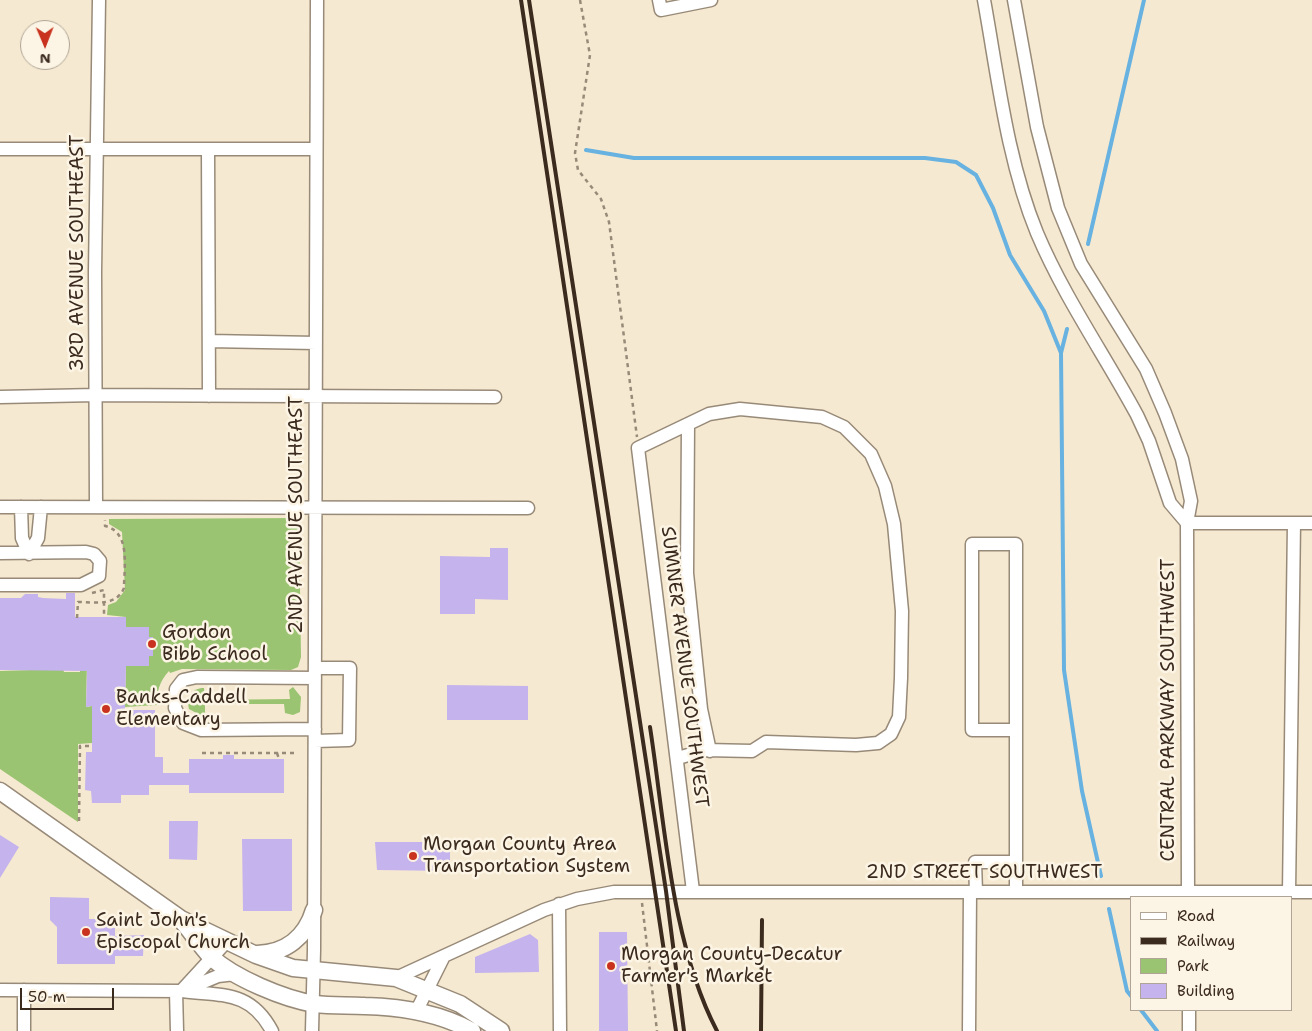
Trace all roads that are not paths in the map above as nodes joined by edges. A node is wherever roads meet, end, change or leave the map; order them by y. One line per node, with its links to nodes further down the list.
1 (99, 0): 8 (street, 3RD AVENUE SOUTHEAST)
2 (317, 0): 10 (street, 2ND AVENUE SOUTHEAST)
3 (659, 0): 4 (street)
4 (711, 0)
5 (984, 0): 25 (street)
6 (1014, 0): 25 (street, CENTRAL PARKWAY SOUTHWEST)
7 (0, 149): 8 (street)
8 (97, 149): 9 (street); 13 (street, 3RD AVENUE SOUTHEAST)
9 (208, 149): 10 (street); 11 (street)
10 (316, 149): 12 (street, 2ND AVENUE SOUTHEAST)
11 (208, 341): 12 (street); 14 (street)
12 (316, 343): 16 (street, 2ND AVENUE SOUTHEAST)
13 (96, 394): 14 (street); 15 (street); 22 (street, 3RD AVENUE SOUTHEAST)
14 (209, 396): 16 (street)
15 (0, 397)
16 (316, 397): 17 (street); 23 (street, 2ND AVENUE SOUTHEAST)
17 (495, 397)
18 (688, 424): 34 (street); 34 (street); 35 (street, SUMNER AVENUE SOUTHWEST)
19 (0, 507): 20 (street)
20 (22, 507): 21 (street); 29 (street)
21 (41, 507): 22 (street); 29 (street)
22 (96, 507): 23 (street)
23 (315, 508): 24 (street); 31 (street, 2ND AVENUE SOUTHEAST)
24 (528, 508)
25 (1187, 523): 26 (street); 43 (street, CENTRAL PARKWAY SOUTHWEST)
26 (1294, 523): 27 (street); 41 (street)
27 (1312, 523)
28 (0, 554): 29 (street)
29 (29, 554): 30 (street)
30 (0, 585)
31 (315, 673): 33 (street, 2ND AVENUE SOUTHEAST); 33 (street); 33 (street)
32 (1016, 730): 32 (street); 37 (street)
33 (314, 735): 45 (street, 2ND AVENUE SOUTHEAST)
34 (710, 750): 35 (street)
35 (678, 758): 38 (street, SUMNER AVENUE SOUTHWEST)
36 (0, 791): 46 (main road)
37 (1016, 862): 39 (street); 40 (street)
38 (693, 891): 39 (street, 2ND STREET SOUTHWEST); 44 (street, 2ND STREET SOUTHWEST)
39 (973, 892): 40 (street, 2ND STREET SOUTHWEST); 68 (street)
40 (1016, 892): 43 (street, 2ND STREET SOUTHWEST)
41 (1289, 892): 42 (street, 2ND STREET SOUTHWEST); 43 (street, 2ND STREET SOUTHWEST)
42 (1312, 892)
43 (1188, 894)
44 (560, 904): 50 (street, 2ND STREET SOUTHWEST); 67 (street)
45 (314, 910): 48 (main road); 51 (street, 2ND AVENUE SOUTHEAST)
46 (181, 919): 47 (main road); 49 (main road)
47 (228, 940): 48 (main road); 49 (street)
48 (256, 954): 51 (main road)
49 (211, 956): 52 (main road); 57 (street)
50 (444, 956): 53 (street, 2ND STREET SOUTHWEST); 54 (street)
51 (314, 972): 53 (main road); 58 (street, 2ND AVENUE SOUTHEAST)
52 (235, 974): 57 (street); 58 (main road)
53 (396, 978): 54 (main road)
54 (426, 989): 60 (street); 66 (main road)
55 (0, 990): 56 (street)
56 (24, 990): 57 (street); 61 (street)
57 (179, 991): 62 (street); 63 (street)
58 (314, 1004): 60 (main road); 64 (street, 2ND AVENUE SOUTHEAST)
59 (1189, 1011): 69 (street)
60 (416, 1012): 65 (main road)
61 (24, 1031)
62 (177, 1031)
63 (272, 1031)
64 (312, 1031)
65 (472, 1031)
66 (501, 1031)
67 (560, 1031)
68 (968, 1031)
69 (1190, 1031)

